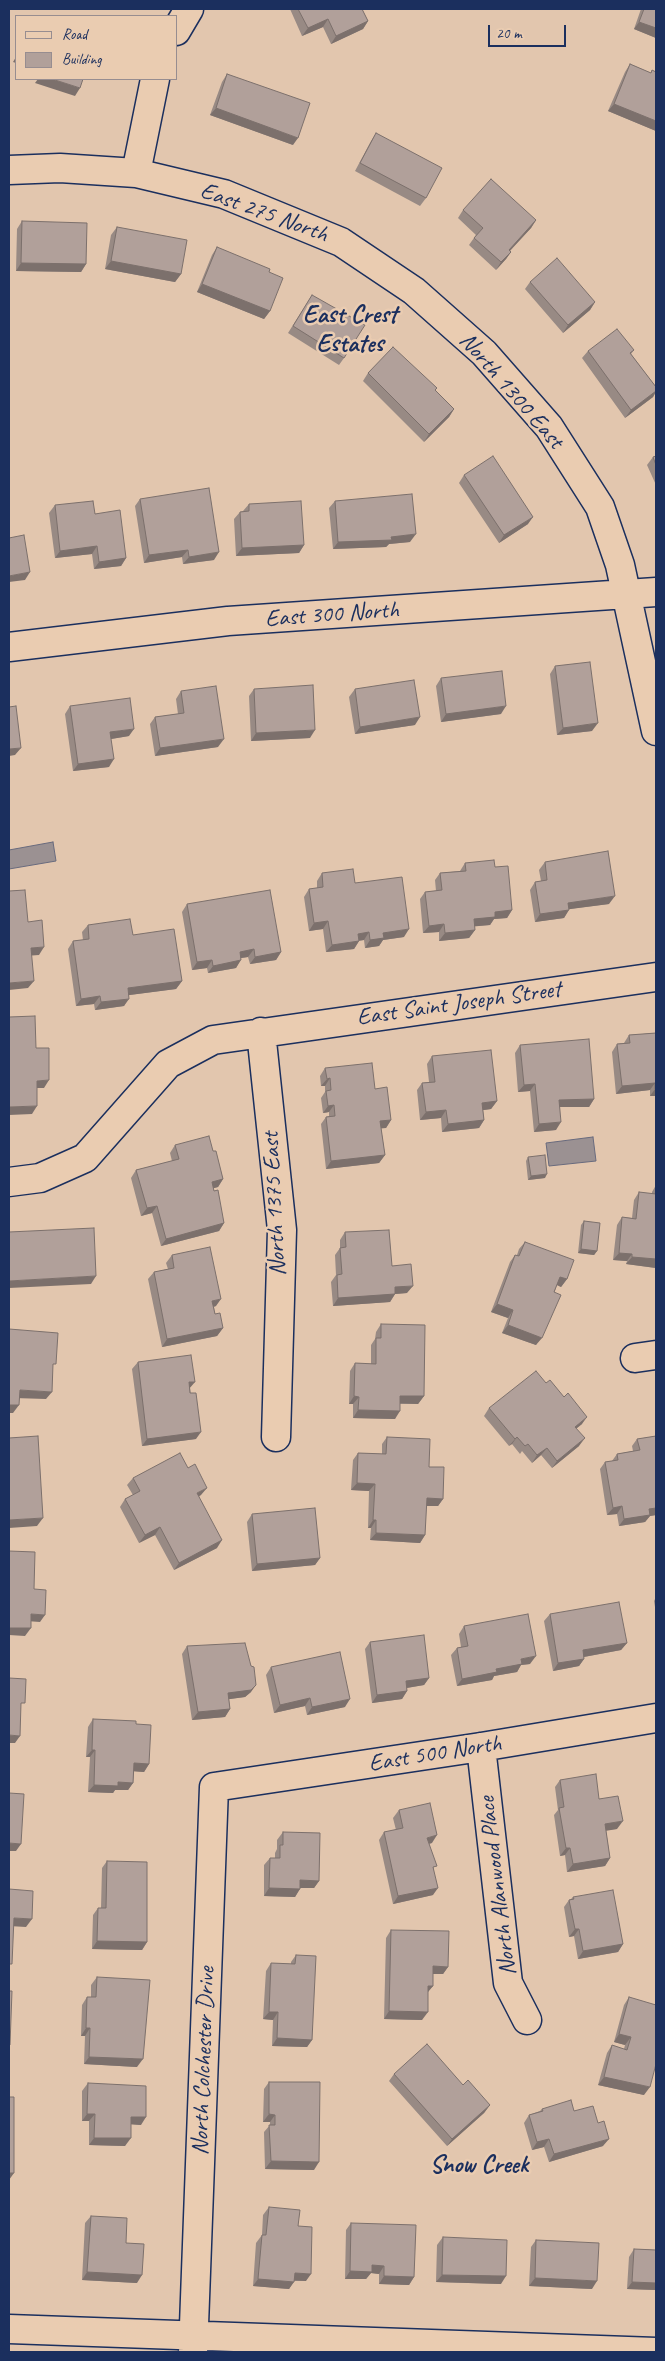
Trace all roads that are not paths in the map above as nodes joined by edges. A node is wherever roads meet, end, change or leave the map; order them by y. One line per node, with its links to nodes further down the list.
1 (189, 9): 2 (street)
2 (178, 28)
3 (156, 80): 5 (street)
4 (9, 170): 5 (street, East 275 North)
5 (136, 173): 6 (street, East 275 North)
6 (341, 242): 8 (street, North 1300 East)
7 (656, 592): 8 (street, East 300 North)
8 (627, 594): 9 (street, East 300 North); 10 (street, North 1300 East)
9 (9, 647)
10 (656, 731)
11 (656, 977): 12 (street, East Saint Joseph Street)
12 (261, 1032): 13 (street, East Saint Joseph Street); 14 (street, North 1375 East)
13 (9, 1182)
14 (276, 1437)
15 (656, 1718): 16 (street, East 500 North)
16 (481, 1747): 17 (street, East 500 North); 18 (street, North Alanwood Place)
17 (214, 1786): 20 (street, North Colchester Drive)
18 (527, 2020)
19 (9, 2329): 20 (street)
20 (193, 2344): 21 (street)
21 (656, 2352)

